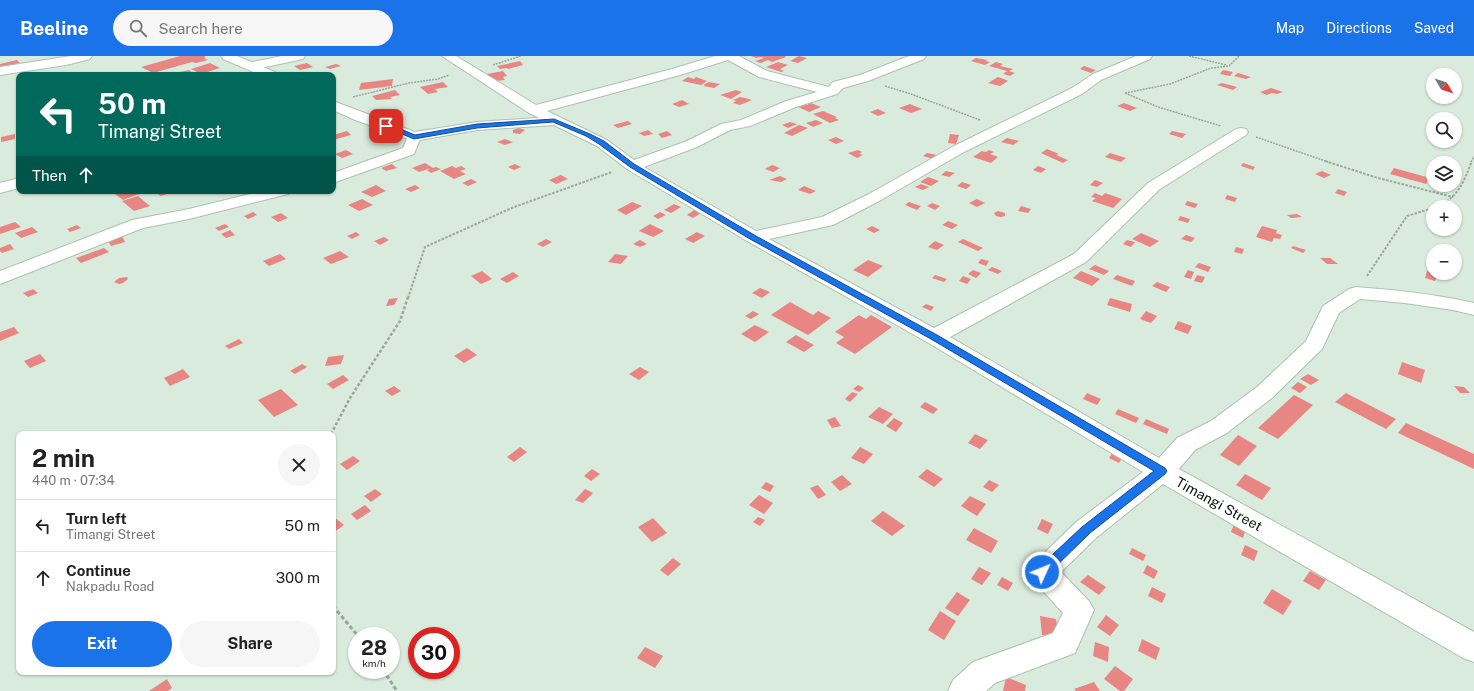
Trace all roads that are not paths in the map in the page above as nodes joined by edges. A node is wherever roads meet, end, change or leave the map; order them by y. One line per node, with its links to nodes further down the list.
1 (86, 56): 9 (street)
2 (227, 56): 8 (street)
3 (299, 56): 8 (street)
4 (448, 56): 13 (street, Timangi Street)
5 (729, 56): 11 (street); 13 (street)
6 (920, 56): 11 (street)
7 (1146, 56): 22 (street)
8 (252, 66): 10 (street)
9 (0, 70)
10 (265, 72)
11 (832, 91): 17 (street)
12 (336, 106): 16 (street)
13 (534, 110): 14 (street, Timangi Street)
14 (554, 121): 16 (street); 17 (street, Timangi Street)
15 (1241, 132): 25 (street)
16 (414, 137): 18 (street)
17 (632, 166): 22 (street, Timangi Street)
18 (336, 177)
19 (16, 183): 20 (street)
20 (0, 188)
21 (270, 194): 23 (street)
22 (753, 237): 25 (street, Timangi Street)
23 (0, 278)
24 (1474, 309): 26 (street)
25 (934, 337): 26 (street, Timangi Street)
26 (1162, 471): 27 (street, Timangi Street); 28 (street)
27 (1474, 648)
28 (964, 691)

